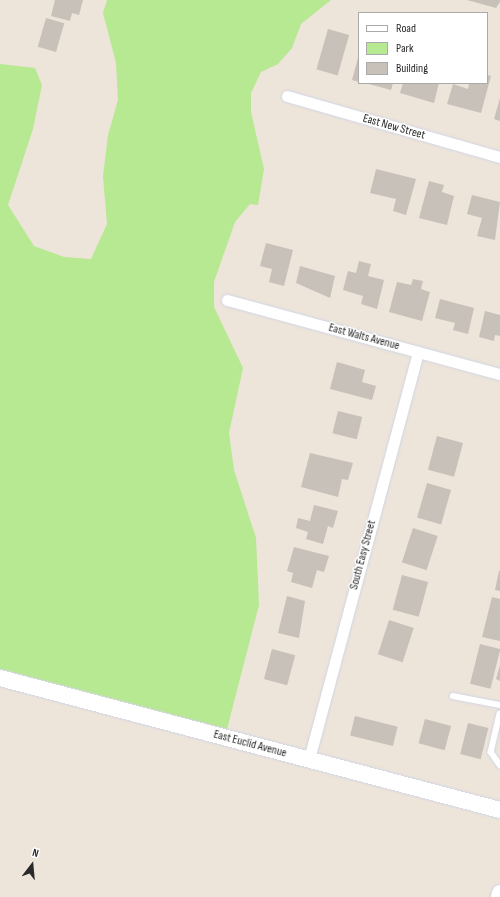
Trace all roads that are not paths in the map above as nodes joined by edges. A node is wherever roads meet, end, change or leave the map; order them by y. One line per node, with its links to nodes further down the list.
1 (287, 96): 2 (street, East New Street)
2 (500, 157)
3 (227, 300): 4 (street, East Walts Avenue)
4 (418, 352): 5 (street, East Walts Avenue); 10 (street, South Easy Street)
5 (500, 374)
6 (0, 678): 10 (street, East Euclid Avenue)
7 (452, 696): 8 (lane)
8 (500, 705)
9 (500, 714): 11 (lane)
10 (309, 759): 12 (street, East Euclid Avenue)
11 (500, 765)
12 (500, 810)
13 (500, 892): 14 (street)
14 (499, 897)

